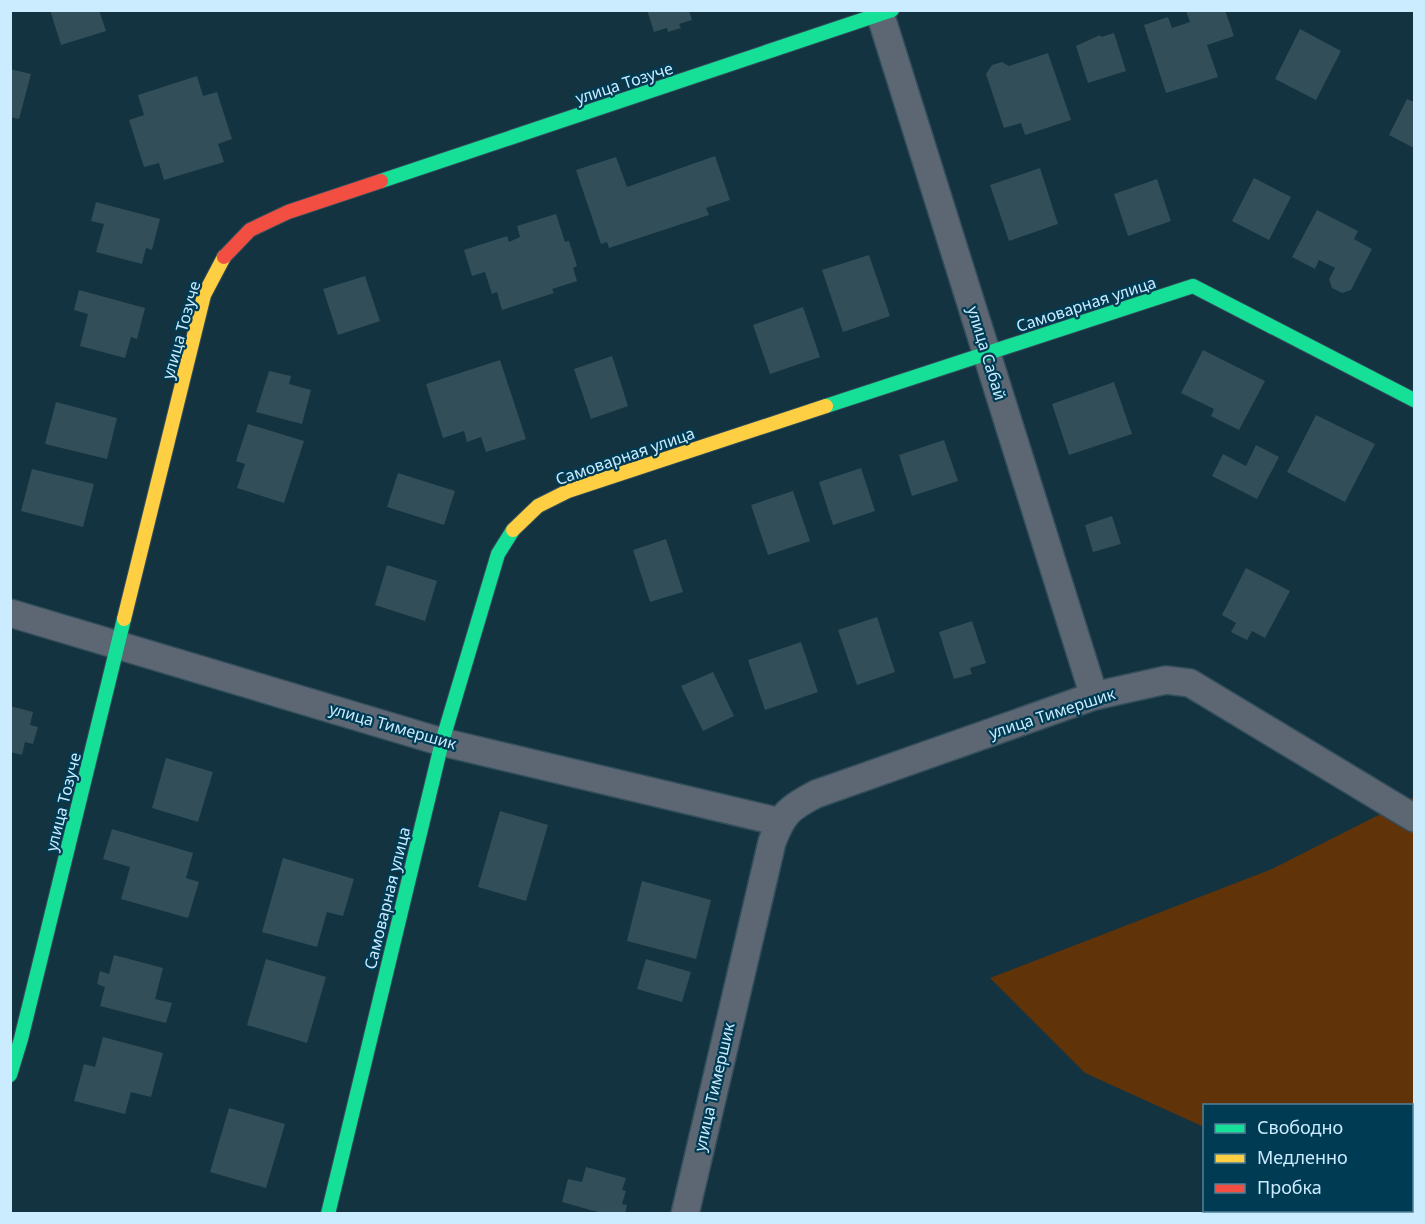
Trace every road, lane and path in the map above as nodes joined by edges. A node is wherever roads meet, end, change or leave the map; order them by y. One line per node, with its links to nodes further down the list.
1 (884, 12): 2 (street, улица Сабай); 5 (street, улица Тозуче)
2 (987, 354): 3 (street, Самоварная улица); 6 (street, улица Сабай); 7 (street, Самоварная улица)
3 (1414, 400)
4 (10, 613): 5 (street, улица Тимершик)
5 (118, 644): 7 (street, улица Тимершик); 10 (street, улица Тозуче)
6 (1094, 696): 8 (street, улица Тимершик); 9 (street, улица Тимершик)
7 (442, 742): 9 (street, улица Тимершик); 11 (street, Самоварная улица)
8 (1414, 818)
9 (780, 822): 12 (street, улица Тимершик)
10 (10, 1075)
11 (328, 1214)
12 (685, 1214)

